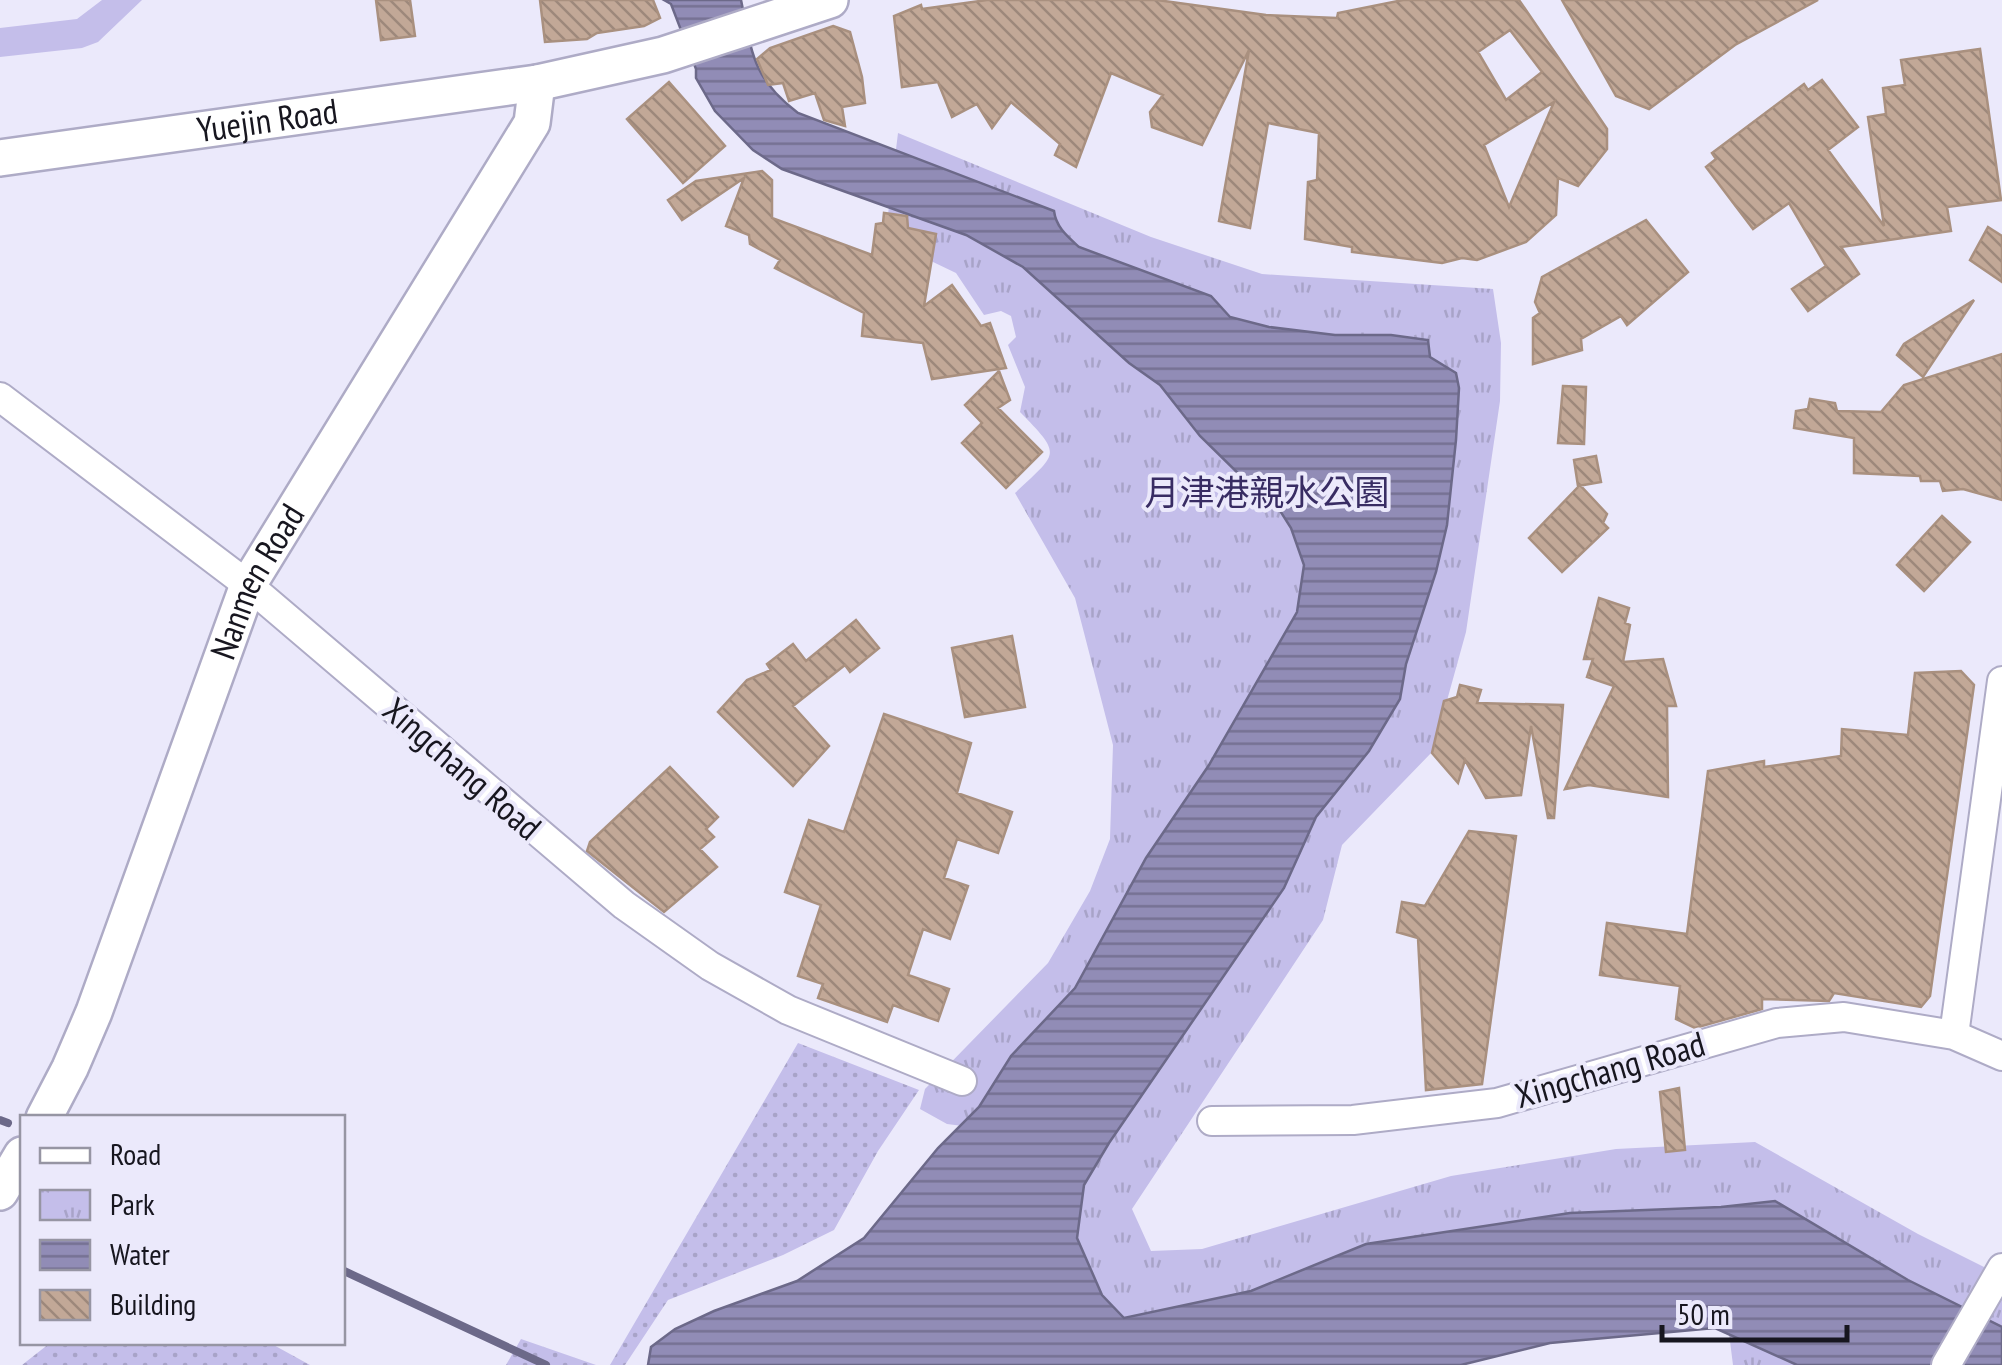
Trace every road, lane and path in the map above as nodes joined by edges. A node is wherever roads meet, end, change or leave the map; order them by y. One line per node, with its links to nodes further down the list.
1 (830, 0): 2 (street, Yuejin Road)
2 (537, 83): 3 (street, Yuejin Road); 5 (street, Nanmen Road)
3 (0, 158)
4 (0, 398): 5 (street, Xingchang Road)
5 (248, 586): 9 (street, Xingchang Road); 10 (street, Nanmen Road)
6 (2002, 681): 7 (street)
7 (1954, 1036): 8 (street, Xingchang Road); 11 (street, Xingchang Road)
8 (2002, 1056)
9 (962, 1081)
10 (46, 1115)
11 (1212, 1121)
12 (20, 1158): 13 (street)
13 (0, 1192)
14 (2002, 1268): 15 (street)
15 (1946, 1365)

